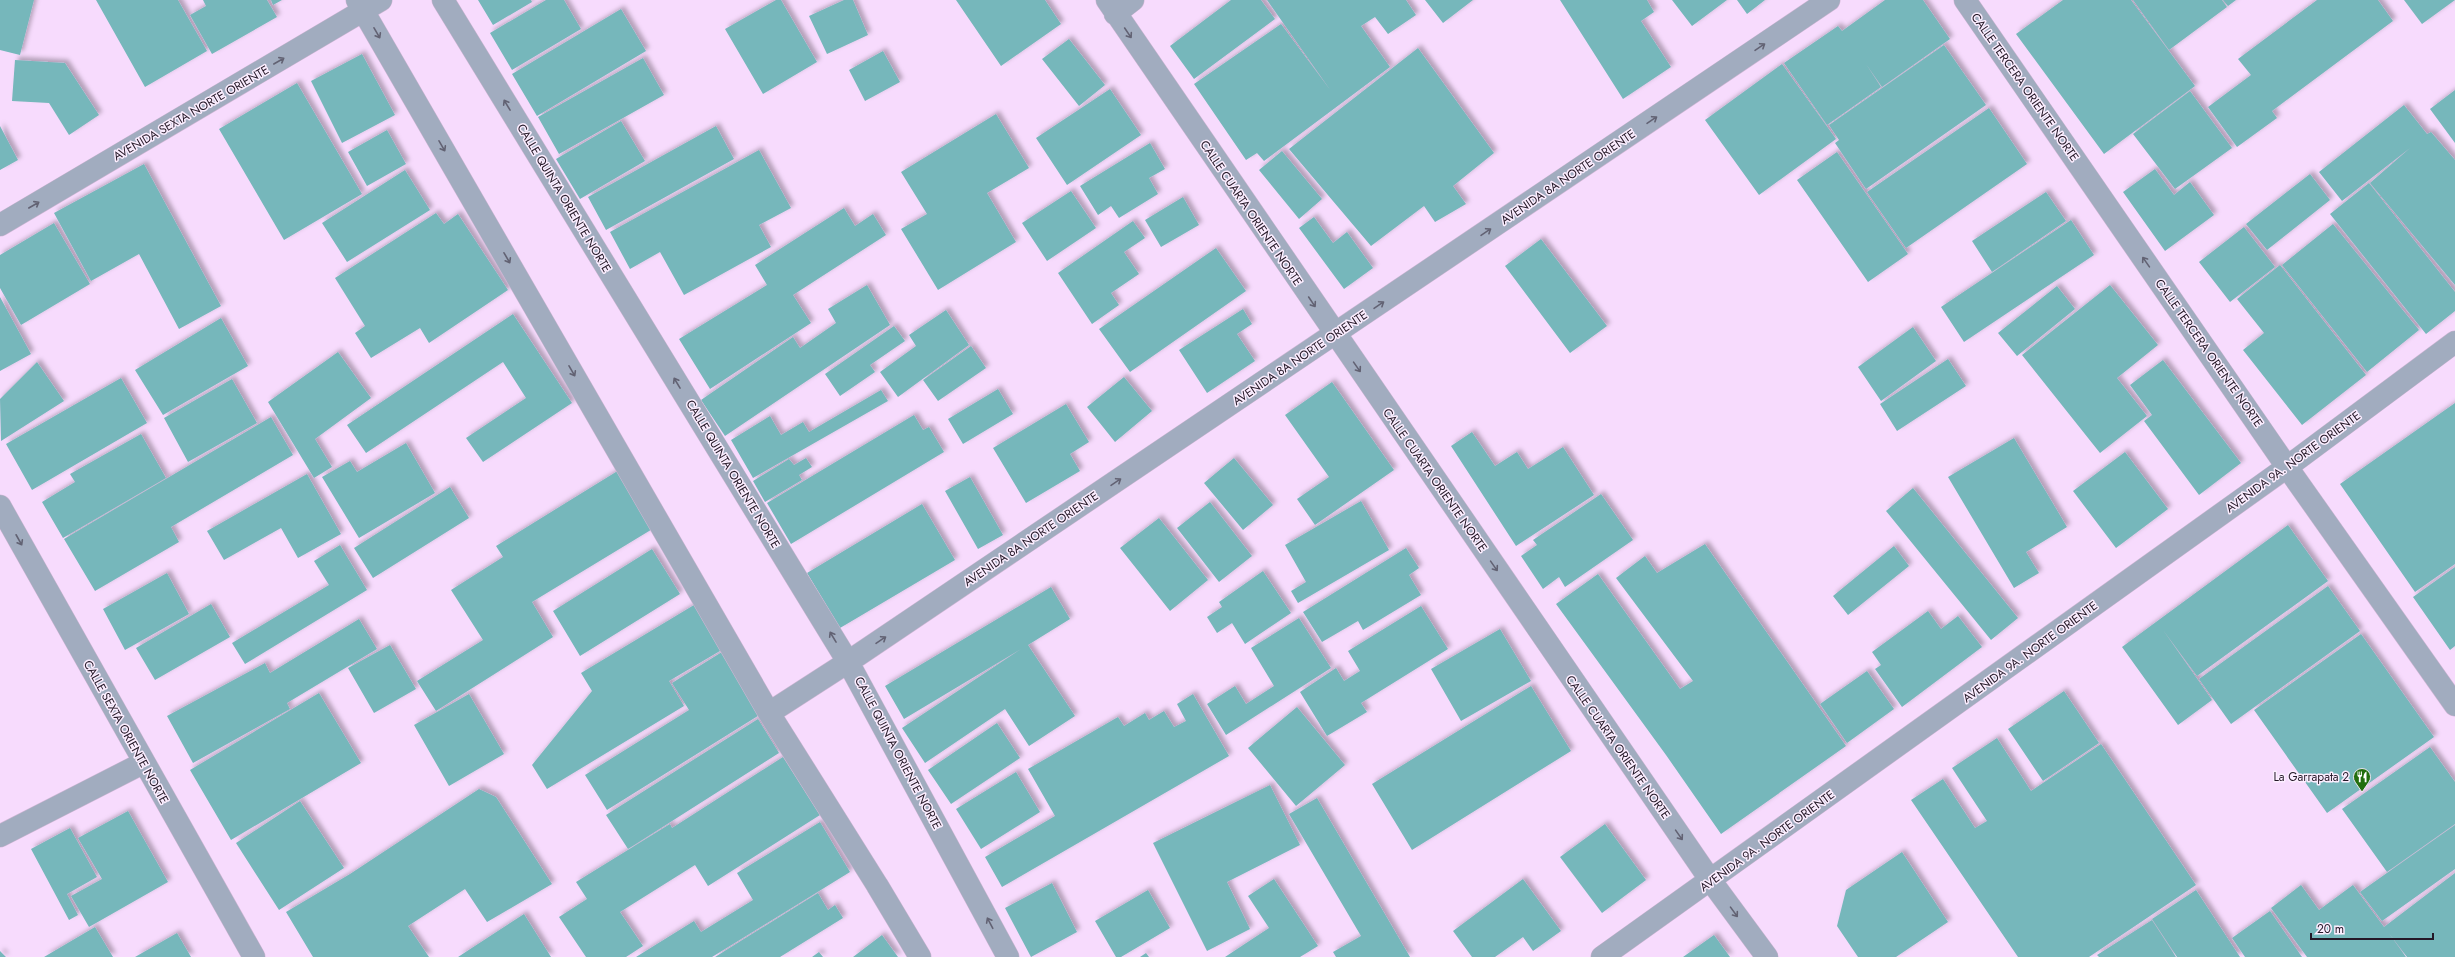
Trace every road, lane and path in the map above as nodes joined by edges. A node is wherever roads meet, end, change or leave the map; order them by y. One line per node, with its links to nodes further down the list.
1 (443, 0): 12 (street, CALLE QUINTA ORIENTE NORTE, one-way to 1)
2 (1133, 0): 6 (street)
3 (1829, 0): 8 (street, AVENIDA 8A NORTE ORIENTE, one-way to 3)
4 (1965, 0): 10 (street, CALLE TERCERA ORIENTE NORTE, one-way to 4)
5 (367, 4): 7 (street, AVENIDA SEXTA NORTE ORIENTE, one-way to 5); 14 (street, one-way to 14)
6 (1111, 7): 8 (street, CALLE CUARTA ORIENTE NORTE, one-way to 8)
7 (0, 225)
8 (1335, 335): 12 (street, AVENIDA 8A NORTE ORIENTE, one-way to 8); 17 (street, CALLE CUARTA ORIENTE NORTE, one-way to 17)
9 (2455, 342): 10 (street, AVENIDA 9A. NORTE ORIENTE)
10 (2287, 467): 13 (street, CALLE TERCERA ORIENTE NORTE); 17 (street, AVENIDA 9A. NORTE ORIENTE)
11 (0, 506): 15 (street, CALLE SEXTA ORIENTE NORTE, one-way to 15)
12 (848, 662): 14 (street, AVENIDA 8A NORTE ORIENTE); 20 (street, CALLE QUINTA ORIENTE NORTE, one-way to 12)
13 (2455, 705)
14 (769, 713): 19 (street)
15 (143, 763): 16 (street); 18 (street, CALLE SEXTA ORIENTE NORTE)
16 (0, 836)
17 (1711, 881): 21 (street, AVENIDA 9A. NORTE ORIENTE); 22 (street, CALLE CUARTA ORIENTE NORTE, one-way to 22)
18 (254, 957)
19 (920, 957)
20 (1008, 957)
21 (1602, 957)
22 (1767, 957)

